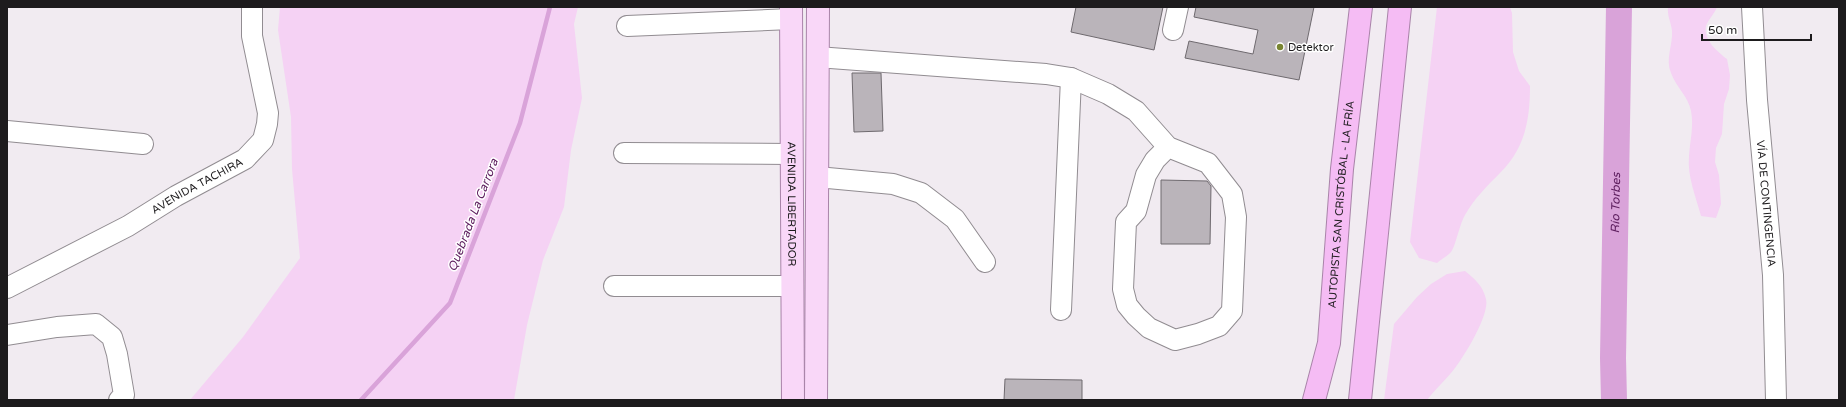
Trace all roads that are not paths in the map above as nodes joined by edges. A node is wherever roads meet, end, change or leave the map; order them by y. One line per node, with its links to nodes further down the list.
1 (252, 7): 21 (street, AVENIDA TACHIRA)
2 (818, 7): 10 (main road)
3 (1178, 7): 9 (street)
4 (1360, 7): 24 (highway, AUTOPISTA SAN CRISTÓBAL - LA FRÍA)
5 (1400, 7): 30 (highway)
6 (1752, 7): 31 (street, VÍA DE CONTINGENCIA)
7 (791, 13): 8 (street); 16 (main road, AVENIDA LIBERTADOR)
8 (627, 26)
9 (1173, 30)
10 (817, 57): 11 (street); 17 (main road)
11 (1071, 78): 14 (street); 22 (street)
12 (7, 131): 13 (street)
13 (143, 144)
14 (1168, 147): 14 (street)
15 (624, 153): 16 (street)
16 (791, 154): 20 (main road, AVENIDA LIBERTADOR)
17 (817, 176): 18 (street); 27 (main road)
18 (985, 262)
19 (614, 286): 20 (street)
20 (792, 286): 26 (main road, AVENIDA LIBERTADOR)
21 (7, 288)
22 (1061, 310)
23 (7, 335): 25 (street)
24 (1329, 343): 28 (highway, AUTOPISTA SAN CRISTÓBAL - LA FRÍA); 29 (highway)
25 (119, 400)
26 (793, 400)
27 (816, 400)
28 (1314, 400)
29 (1326, 400)
30 (1360, 400)
31 (1776, 400)

